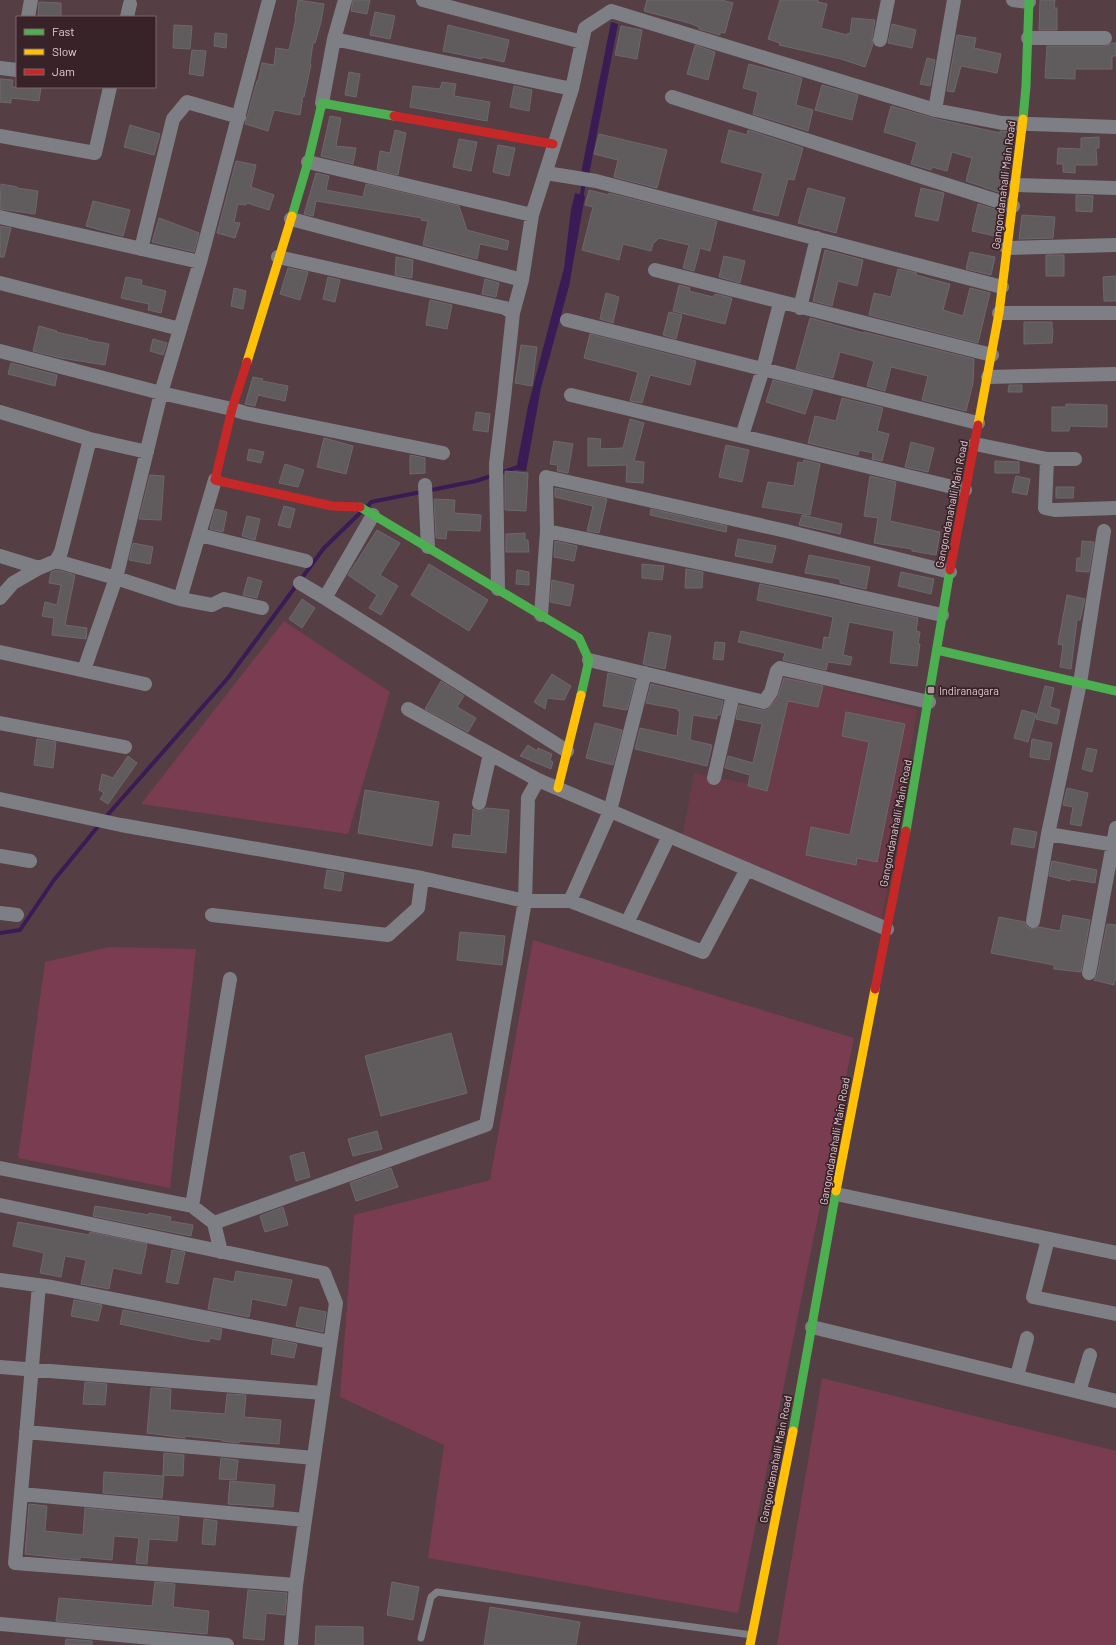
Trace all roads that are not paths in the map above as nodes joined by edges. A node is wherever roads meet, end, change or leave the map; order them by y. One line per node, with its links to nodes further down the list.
1 (31, 0): 9 (street)
2 (269, 0): 22 (street)
3 (345, 0): 12 (street)
4 (423, 0): 14 (street)
5 (888, 0): 13 (street)
6 (954, 0): 21 (street)
7 (1013, 0): 8 (street)
8 (1029, 1): 10 (street, Gangondanahalli Main Road)
9 (28, 16)
10 (1028, 38): 11 (street); 23 (street, Gangondanahalli Main Road)
11 (1105, 38)
12 (334, 39): 18 (street); 20 (street)
13 (880, 40)
14 (582, 42): 18 (street); 21 (street)
15 (0, 68): 16 (street)
16 (16, 70)
17 (110, 88): 25 (street)
18 (572, 89): 26 (street)
19 (672, 97): 31 (street)
20 (322, 103): 26 (street); 27 (street)
21 (935, 110): 23 (street)
22 (239, 117): 38 (street); 40 (street)
23 (1022, 124): 24 (street); 29 (street, Gangondanahalli Main Road)
24 (1116, 127)
25 (0, 136)
26 (553, 144): 28 (street)
27 (308, 162): 32 (street); 34 (street)
28 (546, 173): 32 (street); 35 (street)
29 (1016, 185): 30 (street); 31 (street, Gangondanahalli Main Road)
30 (1116, 188)
31 (1013, 206): 37 (street, Gangondanahalli Main Road)
32 (532, 215): 42 (street)
33 (0, 217): 38 (street)
34 (291, 219): 39 (street); 42 (street)
35 (817, 238): 44 (street); 46 (street)
36 (1116, 245): 37 (street)
37 (1007, 248): 44 (street, Gangondanahalli Main Road)
38 (141, 249): 40 (street)
39 (278, 257): 47 (street); 59 (street)
40 (200, 262): 51 (street)
41 (655, 270): 45 (street)
42 (522, 280): 47 (street)
43 (0, 283): 51 (street)
44 (1002, 287): 48 (street, Gangondanahalli Main Road)
45 (780, 302): 46 (street); 54 (street)
46 (800, 308): 53 (street)
47 (513, 313): 85 (street)
48 (999, 313): 49 (street); 53 (street, Gangondanahalli Main Road)
49 (1116, 313)
50 (567, 320): 54 (street)
51 (180, 329): 57 (street)
52 (0, 351): 57 (street)
53 (992, 356): 56 (street, Gangondanahalli Main Road)
54 (763, 369): 61 (street); 62 (street)
55 (1116, 374): 56 (street)
56 (988, 377): 61 (street, Gangondanahalli Main Road)
57 (161, 393): 59 (street); 65 (street)
58 (570, 395): 62 (street)
59 (232, 409): 66 (street); 69 (street)
60 (0, 412): 63 (street)
61 (978, 423): 64 (street, Gangondanahalli Main Road)
62 (742, 436): 71 (street)
63 (90, 439): 65 (street); 79 (street)
64 (975, 444): 67 (street); 71 (street, Gangondanahalli Main Road)
65 (147, 452): 83 (street)
66 (443, 453)
67 (1047, 459): 68 (street); 72 (street)
68 (1075, 459)
69 (215, 480): 73 (street); 76 (street)
70 (425, 485): 77 (street)
71 (965, 490): 82 (street, Gangondanahalli Main Road)
72 (1116, 508)
73 (373, 515): 77 (street); 88 (street)
74 (547, 531): 82 (street); 90 (street); 91 (street)
75 (1104, 531): 97 (street)
76 (200, 535): 80 (street); 87 (street)
77 (428, 547): 85 (street)
78 (0, 556): 81 (street)
79 (56, 561): 81 (street); 83 (street)
80 (306, 561)
81 (39, 568): 86 (street)
82 (950, 572): 91 (street, Gangondanahalli Main Road)
83 (116, 578): 87 (street); 95 (street)
84 (300, 583): 88 (street)
85 (498, 589): 90 (street)
86 (0, 598)
87 (180, 598): 89 (street)
88 (325, 598): 105 (street)
89 (262, 608)
90 (541, 615): 94 (street)
91 (942, 615): 92 (street, Gangondanahalli Main Road)
92 (937, 650): 97 (street); 101 (street, Gangondanahalli Main Road)
93 (0, 652): 95 (street)
94 (589, 660): 96 (street); 105 (street)
95 (84, 670): 98 (street)
96 (645, 673): 100 (street); 112 (street)
97 (1080, 683): 99 (street); 114 (street)
98 (145, 684)
99 (1116, 691)
100 (733, 695): 101 (street); 107 (street)
101 (929, 702): 128 (street, Gangondanahalli Main Road)
102 (408, 709): 106 (street)
103 (0, 723): 104 (street)
104 (126, 747)
105 (567, 751): 109 (street)
106 (490, 754): 108 (street); 111 (street)
107 (714, 778)
108 (538, 780): 109 (street); 121 (street)
109 (558, 788): 112 (street)
110 (0, 799): 120 (street)
111 (479, 803)
112 (610, 811): 115 (street); 122 (street)
113 (1116, 828): 116 (street)
114 (1048, 834): 116 (street); 126 (street)
115 (669, 836): 119 (street); 127 (street)
116 (1115, 844): 129 (street)
117 (0, 856): 118 (street)
118 (30, 861)
119 (747, 869): 127 (street); 128 (street)
120 (422, 878): 121 (street); 125 (street)
121 (525, 901): 122 (street); 135 (street)
122 (570, 902): 127 (street)
123 (0, 912): 124 (street)
124 (17, 915)
125 (212, 915)
126 (1033, 921)
127 (627, 923)
128 (886, 929): 132 (street, Gangondanahalli Main Road)
129 (1089, 973)
130 (230, 979): 134 (street)
131 (0, 1168): 134 (street)
132 (836, 1194): 136 (street); 142 (street, Gangondanahalli Main Road)
133 (0, 1205): 137 (street)
134 (192, 1206): 135 (street)
135 (214, 1223): 137 (street)
136 (1048, 1239): 138 (street); 141 (street)
137 (221, 1252): 144 (street)
138 (1116, 1253)
139 (0, 1280): 140 (street)
140 (39, 1286): 144 (street); 147 (street)
141 (1116, 1314)
142 (812, 1327): 148 (street); 158 (street, Gangondanahalli Main Road)
143 (1027, 1338): 148 (street)
144 (330, 1342): 150 (street)
145 (1090, 1355): 149 (street)
146 (0, 1367): 147 (street)
147 (32, 1368): 150 (street); 152 (street)
148 (1017, 1376): 149 (street)
149 (1079, 1392): 151 (street)
150 (323, 1393): 153 (street)
151 (1116, 1401)
152 (26, 1432): 153 (street); 154 (street)
153 (314, 1458): 155 (street)
154 (21, 1494): 155 (street); 156 (street)
155 (305, 1520): 156 (street)
156 (296, 1584): 161 (street)
157 (0, 1624): 160 (street)
158 (752, 1635): 159 (lane); 162 (street, Gangondanahalli Main Road)
159 (421, 1638)
160 (227, 1645)
161 (291, 1645)
162 (750, 1645)

